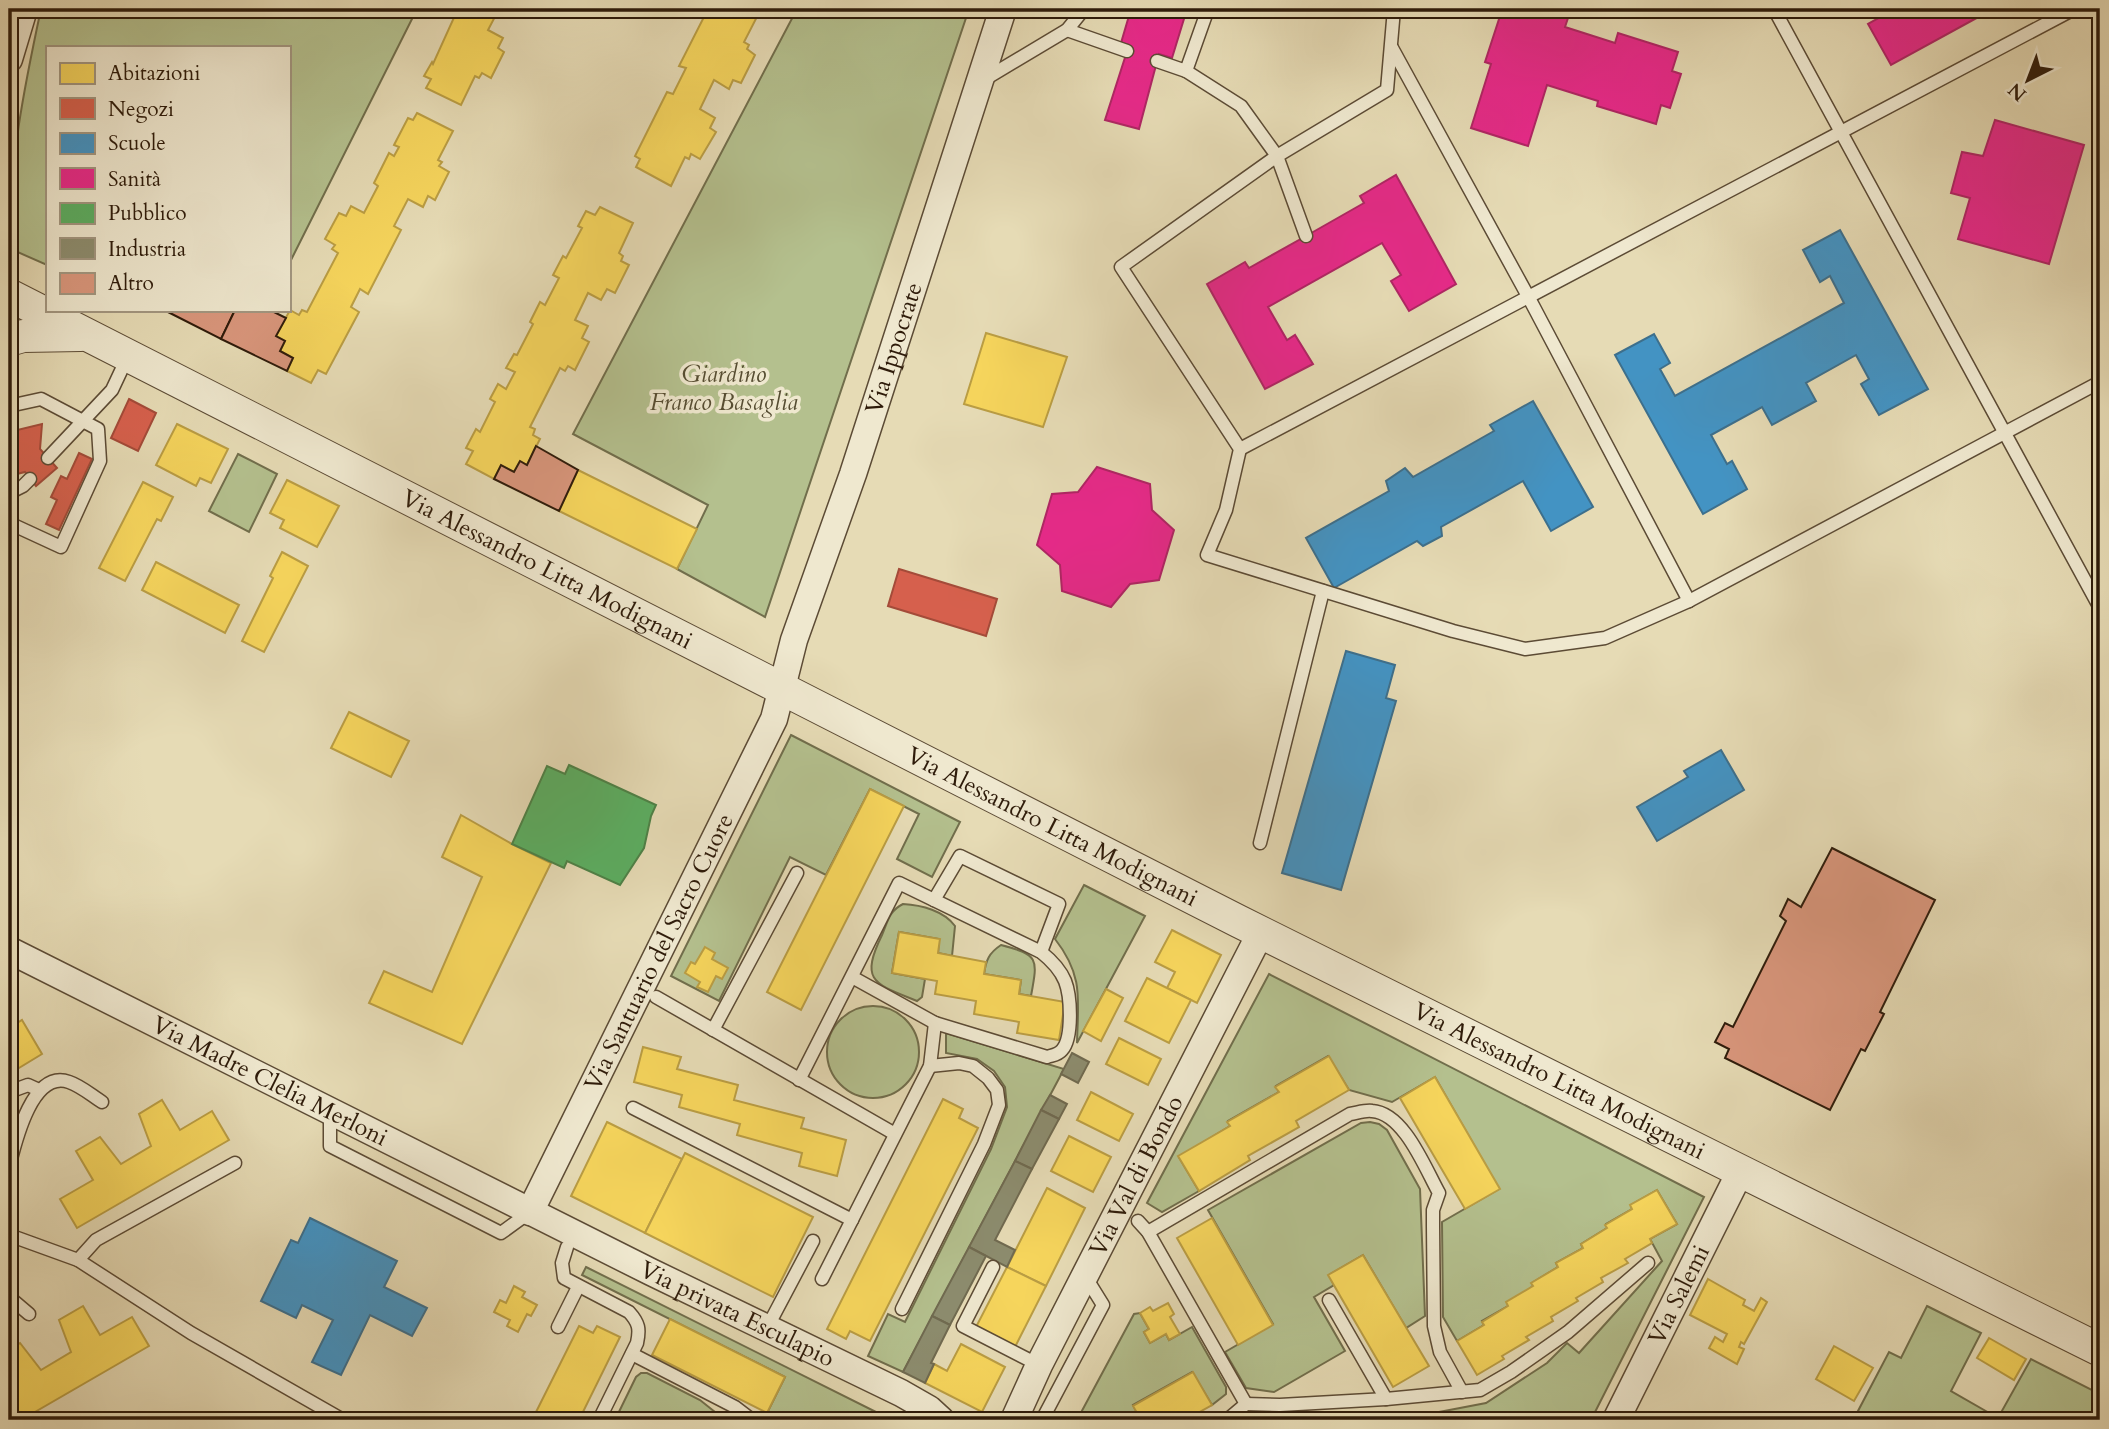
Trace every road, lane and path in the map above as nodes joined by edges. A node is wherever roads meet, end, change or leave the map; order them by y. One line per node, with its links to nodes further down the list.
1 (24, 9): 11 (street)
2 (1003, 9): 14 (street, Via Ippocrate)
3 (1084, 9): 8 (lane)
4 (1208, 9): 13 (lane)
5 (1394, 9): 9 (lane)
6 (1774, 9): 15 (lane)
7 (2074, 9): 15 (lane)
8 (1067, 30): 10 (lane); 14 (lane)
9 (1392, 48): 16 (lane); 19 (lane)
10 (1127, 51)
11 (9, 59)
12 (1157, 61): 13 (lane)
13 (1186, 71): 16 (lane)
14 (978, 83): 35 (street, Via Ippocrate)
15 (1841, 131): 19 (lane); 26 (lane)
16 (1277, 156): 17 (lane); 27 (lane)
17 (1306, 236)
18 (9, 295): 20 (street, Via Alessandro Litta Modignani)
19 (1529, 298): 27 (lane); 33 (lane)
20 (86, 335): 21 (street); 22 (street, Via Alessandro Litta Modignani)
21 (9, 340)
22 (128, 356): 25 (lane); 35 (street, Via Alessandro Litta Modignani)
23 (2100, 382): 26 (lane)
24 (9, 406): 25 (lane)
25 (83, 421): 28 (lane); 31 (lane)
26 (2006, 434): 33 (lane); 34 (lane)
27 (1240, 449): 32 (lane)
28 (48, 458)
29 (30, 479): 30 (lane)
30 (9, 492)
31 (9, 523)
32 (1323, 591): 33 (lane); 36 (lane)
33 (1689, 601)
34 (2100, 608)
35 (781, 689): 39 (street, Via Alessandro Litta Modignani); 56 (street, Via Santuario del Sacro Cuore)
36 (1260, 843)
37 (797, 873): 45 (lane)
38 (933, 900): 41 (lane); 41 (lane); 42 (lane)
39 (1261, 932): 55 (street, Via Alessandro Litta Modignani); 66 (street, Via Val di Bondo)
40 (9, 950): 56 (street, Via Madre Clelia Merloni)
41 (1041, 952): 44 (lane)
42 (852, 977): 44 (lane); 47 (lane)
43 (656, 997): 45 (lane)
44 (934, 1023): 46 (lane)
45 (713, 1030): 47 (lane)
46 (930, 1066): 52 (lane); 71 (lane)
47 (799, 1080): 52 (lane)
48 (38, 1090): 49 (lane); 50 (lane); 54 (lane)
49 (9, 1092)
50 (102, 1102)
51 (633, 1108): 57 (lane)
52 (895, 1134): 57 (lane)
53 (235, 1163): 63 (lane)
54 (9, 1167)
55 (1741, 1170): 75 (street, Via Alessandro Litta Modignani); 88 (street, Via Salemi)
56 (530, 1212): 74 (street, Via privata Esculapio)
57 (852, 1220): 67 (lane)
58 (1138, 1221): 59 (lane)
59 (1148, 1232): 78 (lane); 80 (lane)
60 (9, 1236): 63 (lane)
61 (813, 1241): 74 (lane)
62 (567, 1247): 68 (lane)
63 (78, 1260): 81 (lane)
64 (1648, 1264): 78 (lane)
65 (993, 1267): 77 (lane)
66 (1084, 1276): 77 (street, Via Val di Bondo); 86 (lane)
67 (822, 1279)
68 (578, 1287): 73 (lane); 76 (lane)
69 (9, 1297): 72 (lane)
70 (1329, 1300): 79 (lane)
71 (902, 1309)
72 (29, 1314)
73 (558, 1328)
74 (768, 1328): 84 (street, Via privata Esculapio)
75 (2100, 1350)
76 (632, 1354): 82 (lane); 83 (lane)
77 (1039, 1365): 85 (street, Via Val di Bondo)
78 (1462, 1392): 79 (lane)
79 (1386, 1399): 80 (lane)
80 (1246, 1404): 87 (lane)
81 (343, 1420)
82 (598, 1420)
83 (752, 1420)
84 (942, 1420)
85 (1014, 1420)
86 (1042, 1420)
87 (1227, 1420)
88 (1616, 1420)

